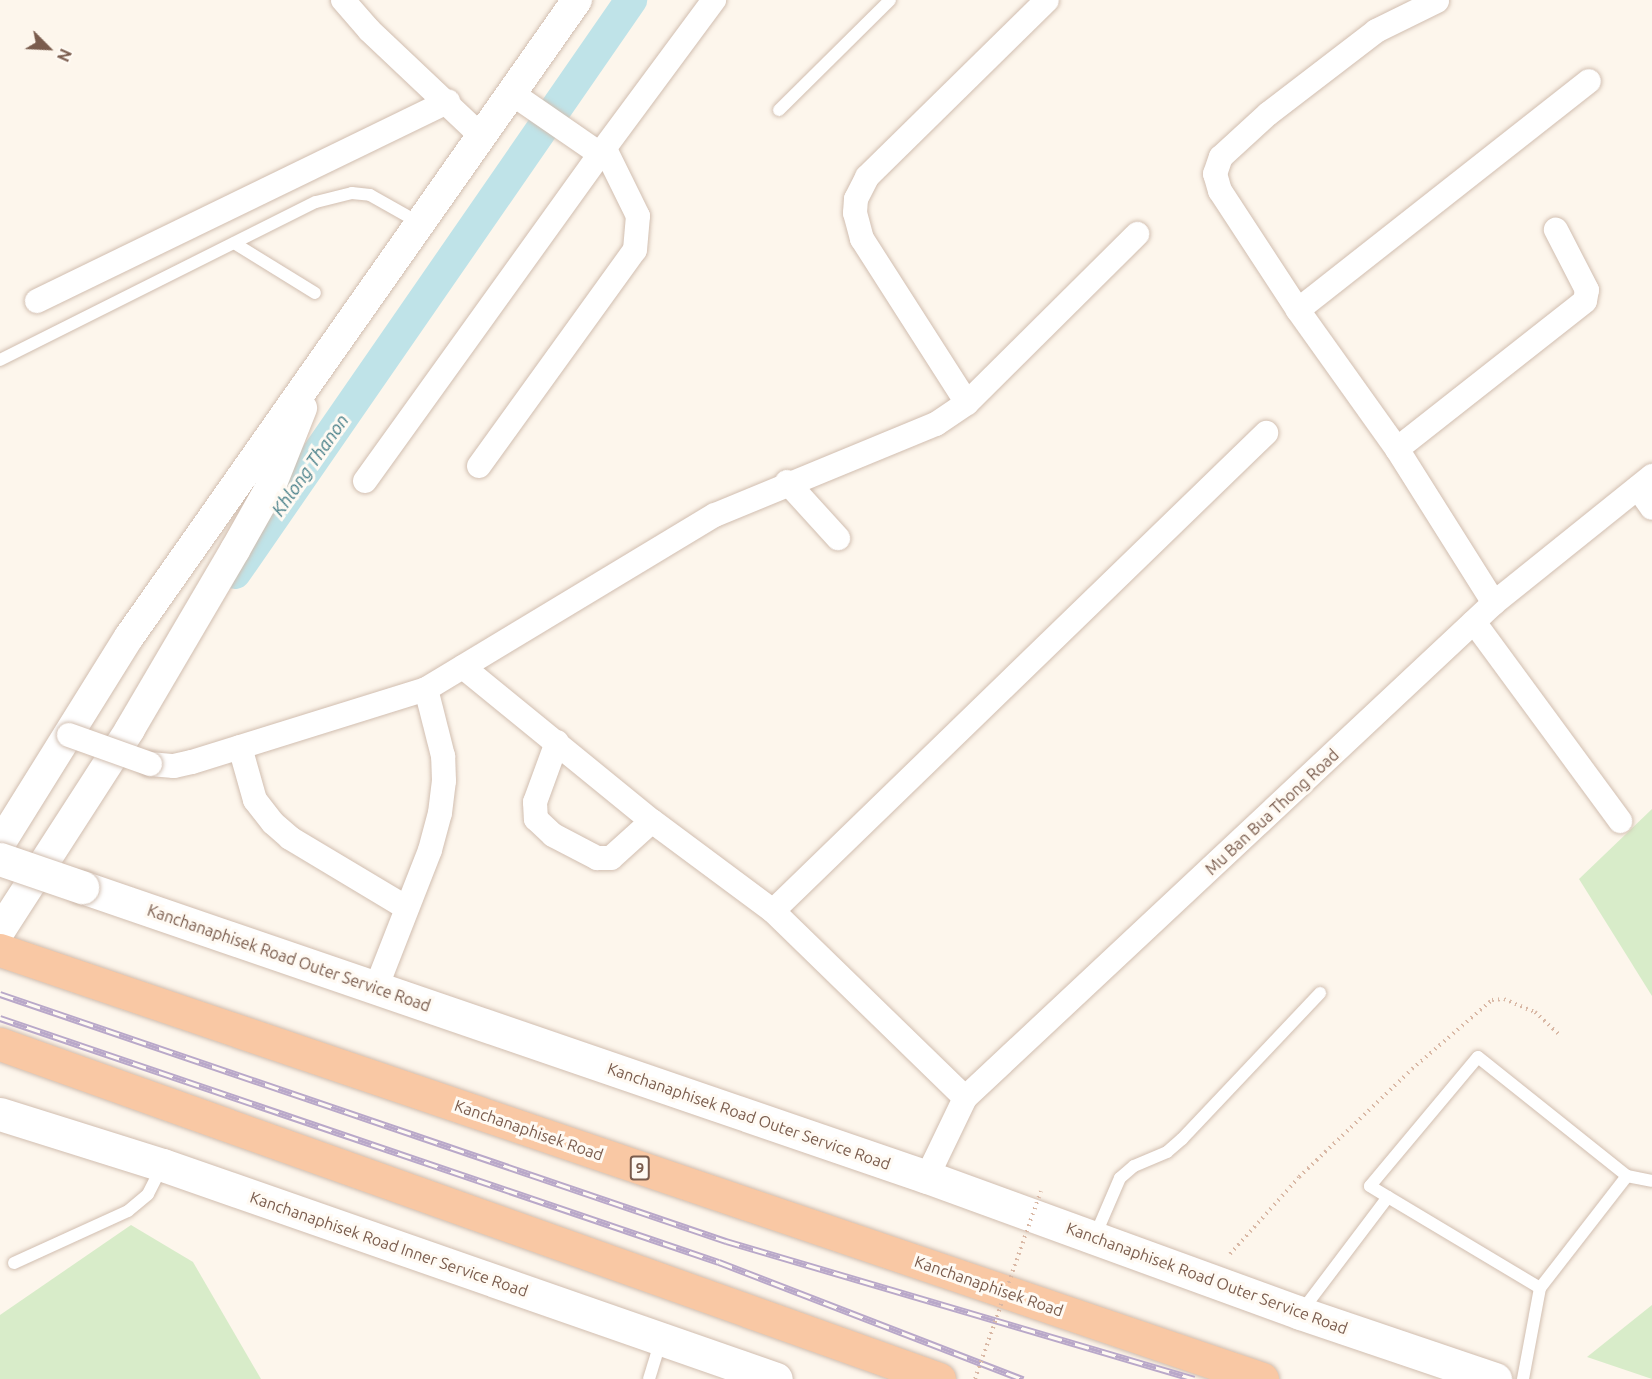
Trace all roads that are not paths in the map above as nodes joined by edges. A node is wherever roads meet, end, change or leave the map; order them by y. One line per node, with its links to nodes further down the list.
1 (344, 0): 9 (street)
2 (577, 0): 8 (street)
3 (714, 0): 12 (street)
4 (890, 0): 10 (lane)
5 (1047, 0): 22 (street)
6 (1437, 1): 19 (street)
7 (1589, 81): 19 (street)
8 (510, 92): 11 (street); 12 (street)
9 (448, 101): 11 (street); 18 (street)
10 (778, 110)
11 (481, 136): 13 (street)
12 (601, 151): 25 (street); 26 (street)
13 (418, 222): 16 (lane); 21 (street)
14 (1556, 230): 24 (street)
15 (1137, 234): 22 (street)
16 (234, 243): 17 (lane); 20 (lane)
17 (315, 293)
18 (37, 301)
19 (1298, 310): 24 (street)
20 (0, 360)
21 (321, 360): 35 (street); 44 (street)
22 (966, 403): 27 (street)
23 (1266, 433): 43 (street)
24 (1397, 449): 31 (street)
25 (478, 466)
26 (365, 482)
27 (787, 482): 30 (street); 33 (street)
28 (1645, 482): 29 (street); 31 (street, Mu Ban Bua Thong Road)
29 (1652, 508)
30 (838, 537)
31 (1494, 603): 32 (street, Mu Ban Bua Thong Road)
32 (1474, 622): 39 (street); 48 (street, Mu Ban Bua Thong Road)
33 (463, 667): 34 (street); 36 (street)
34 (426, 689): 37 (street); 42 (street)
35 (69, 735): 37 (street, bridge); 40 (street)
36 (557, 742): 38 (street); 38 (street)
37 (240, 747): 42 (street)
38 (652, 821): 43 (street)
39 (1620, 821)
40 (0, 844)
41 (0, 859): 45 (main road, Kanchanaphisek Road Outer Service Road, bridge)
42 (407, 908): 45 (street)
43 (772, 911): 48 (street)
44 (6, 946): 63 (highway, Kanchanaphisek Road / 9)
45 (376, 988): 52 (main road, Kanchanaphisek Road Outer Service Road)
46 (1320, 993): 55 (lane)
47 (0, 1044): 62 (highway)
48 (965, 1098): 52 (street, Mu Ban Bua Thong Road)
49 (0, 1114): 50 (main road, Kanchanaphisek Road Inner Service Road)
50 (163, 1166): 56 (lane); 59 (main road, Kanchanaphisek Road Inner Service Road)
51 (1627, 1176): 53 (lane); 54 (lane); 57 (lane)
52 (927, 1177): 55 (main road, Kanchanaphisek Road Outer Service Road)
53 (1652, 1181)
54 (1388, 1197): 57 (lane); 58 (lane)
55 (1094, 1238): 58 (main road, Kanchanaphisek Road Outer Service Road)
56 (14, 1263)
57 (1540, 1288): 65 (lane)
58 (1300, 1313): 64 (main road, Kanchanaphisek Road Outer Service Road)
59 (661, 1338): 60 (lane); 61 (main road, Kanchanaphisek Road Inner Service Road)
60 (649, 1379)
61 (776, 1379)
62 (939, 1379)
63 (1262, 1379)
64 (1496, 1379)
65 (1523, 1379)

